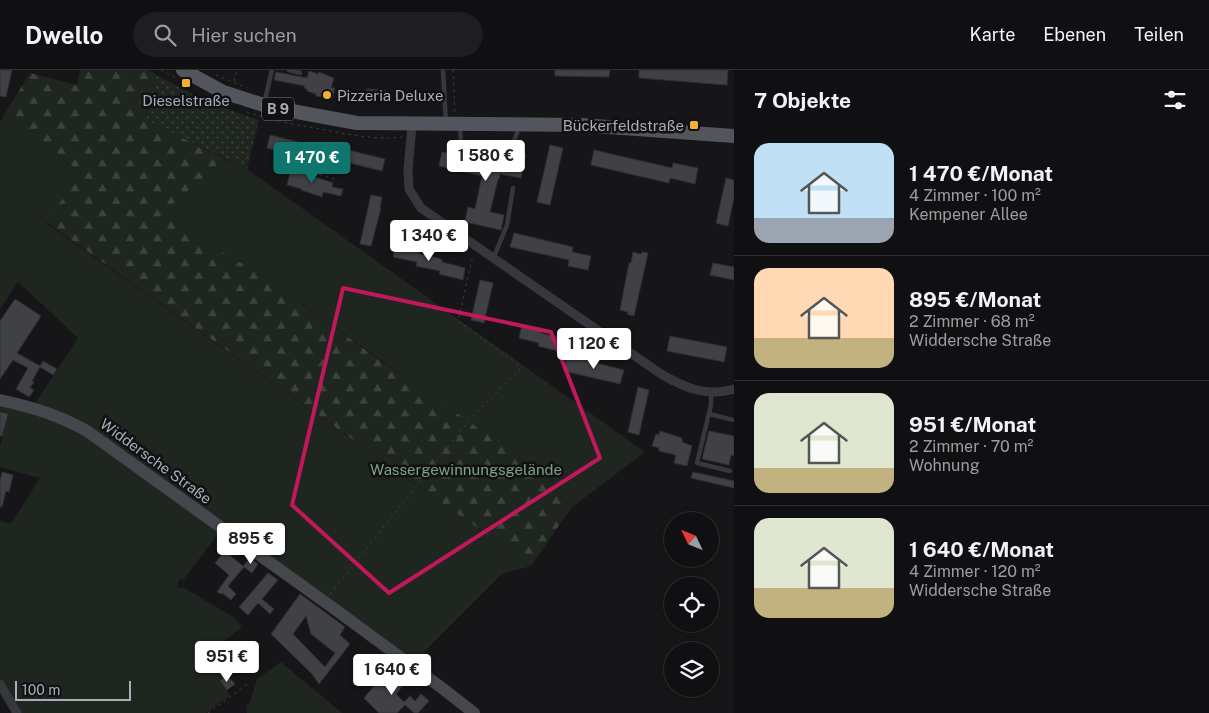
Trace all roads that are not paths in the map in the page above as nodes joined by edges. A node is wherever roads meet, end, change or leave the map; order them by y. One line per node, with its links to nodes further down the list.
1 (183, 70): 6 (main road, B 9)
2 (272, 70): 6 (lane)
3 (289, 70): 5 (lane)
4 (443, 70): 8 (lane)
5 (300, 72)
6 (264, 105): 7 (main road, B 9)
7 (412, 124): 8 (main road, B 9); 12 (street)
8 (453, 124): 9 (main road, B 9); 9 (lane)
9 (518, 124): 10 (main road, B 9)
10 (734, 136)
11 (513, 188): 12 (lane)
12 (494, 259): 14 (street)
13 (734, 389): 14 (street)
14 (711, 392): 16 (lane)
15 (0, 400): 21 (street, Widdersche Straße)
16 (709, 414): 17 (lane); 18 (lane)
17 (734, 420)
18 (730, 471)
19 (0, 684): 20 (street)
20 (17, 713)
21 (474, 713)

